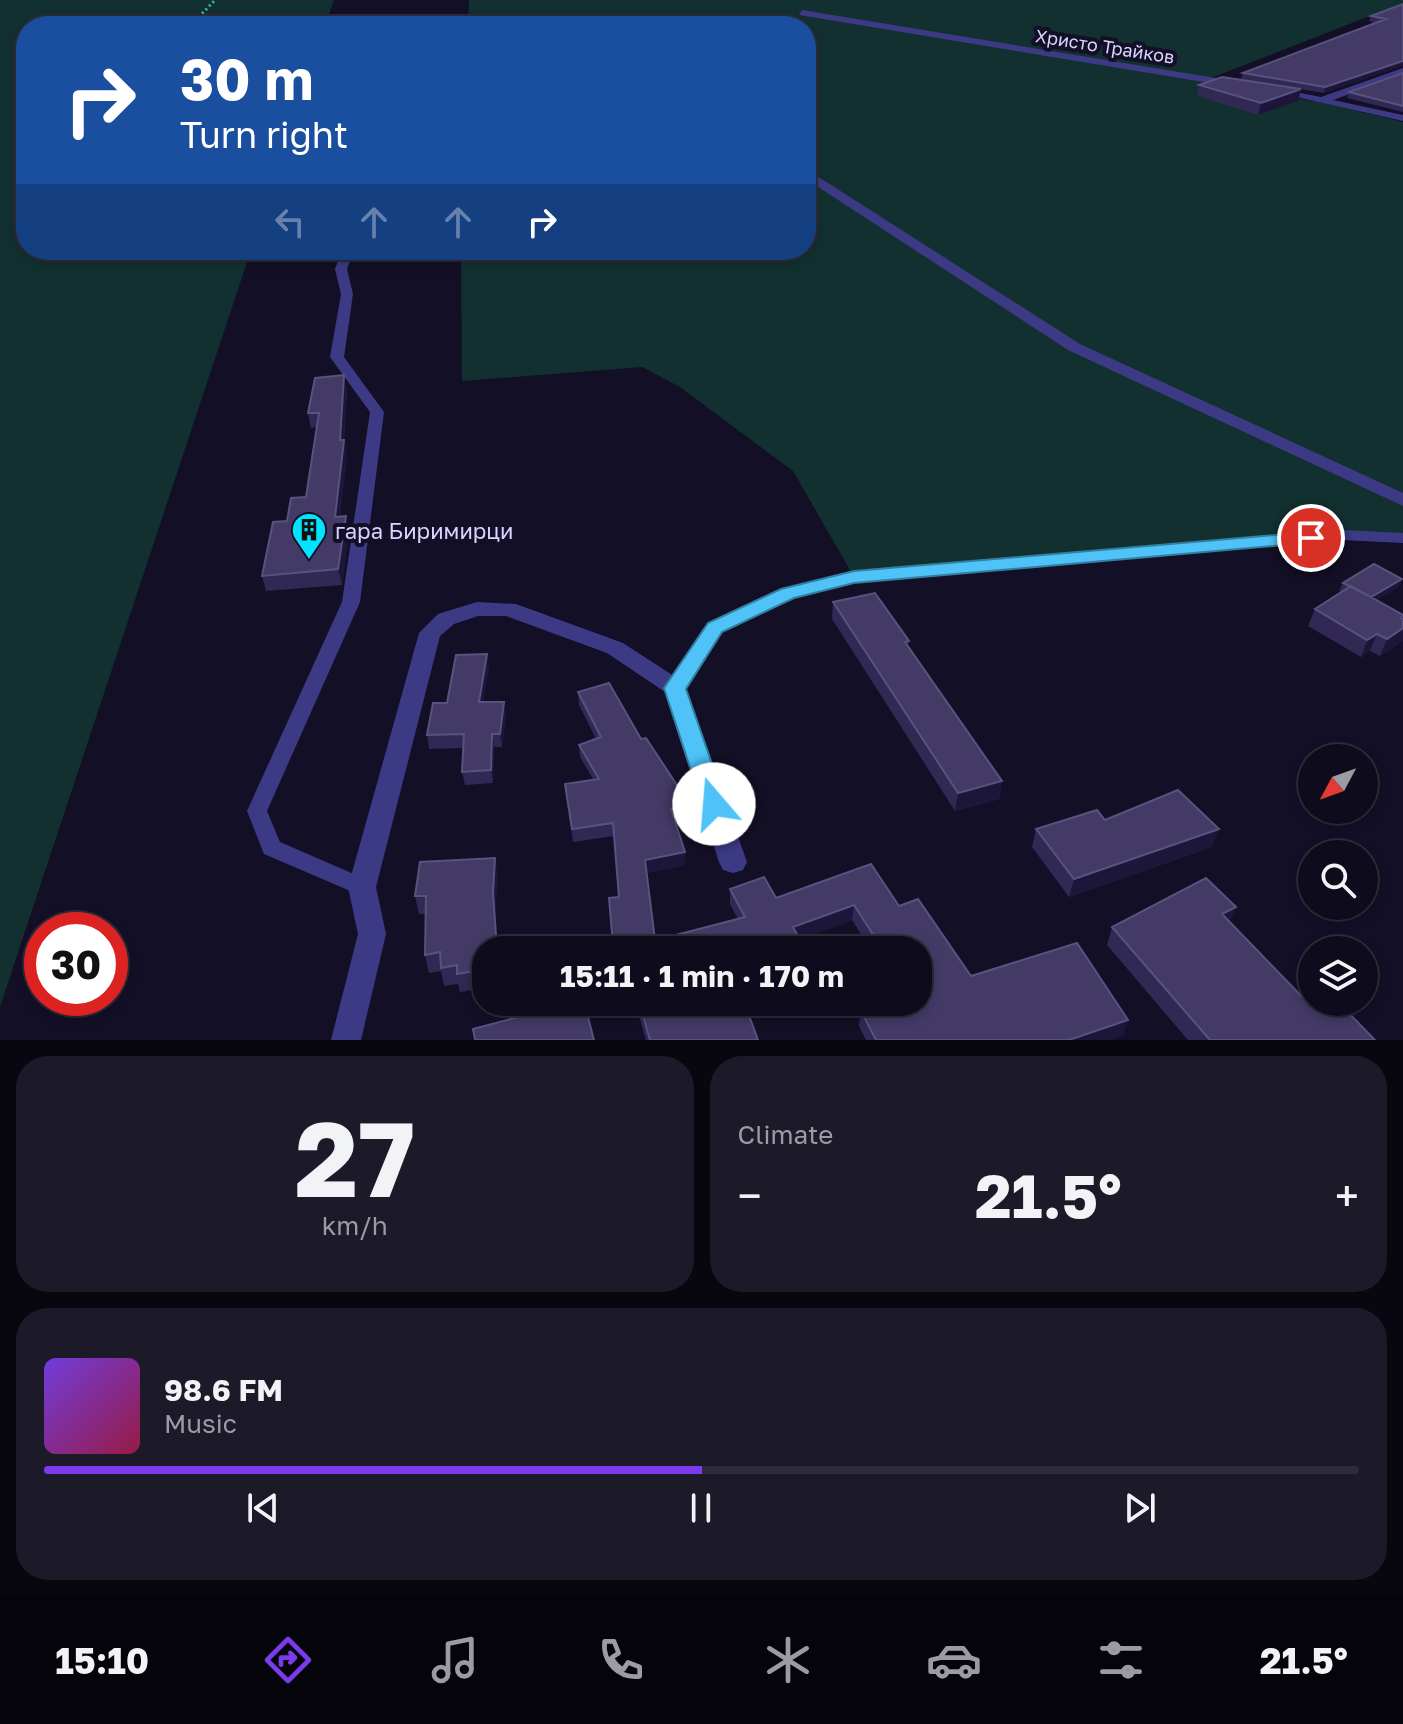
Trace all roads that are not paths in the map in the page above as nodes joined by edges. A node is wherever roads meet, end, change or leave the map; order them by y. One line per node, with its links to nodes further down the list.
1 (802, 13): 3 (street, Христо Трайков)
2 (1403, 71): 5 (street)
3 (1248, 86)
4 (1263, 89): 5 (street)
5 (1325, 99): 6 (street)
6 (1403, 118)
7 (816, 179): 9 (street)
8 (344, 260): 13 (lane)
9 (1403, 500)
10 (1403, 538): 11 (lane)
11 (675, 688): 12 (street); 13 (street)
12 (733, 862)
13 (362, 887): 14 (street)
14 (346, 1040)

